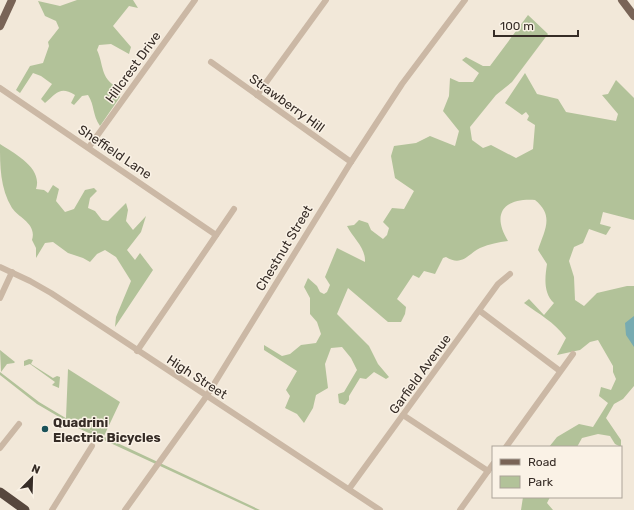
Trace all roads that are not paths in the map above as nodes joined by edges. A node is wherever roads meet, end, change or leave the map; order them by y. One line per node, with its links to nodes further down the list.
1 (12, 0): 7 (main road)
2 (195, 0): 11 (street, Hillcrest Drive)
3 (326, 0): 10 (street)
4 (464, 0): 12 (street, Chestnut Street)
5 (622, 0): 6 (main road)
6 (634, 16)
7 (0, 26)
8 (211, 62): 10 (street, Strawberry Hill)
9 (0, 88): 11 (street, Sheffield Lane)
10 (257, 95): 12 (street, Strawberry Hill)
11 (89, 147): 14 (street, Sheffield Lane)
12 (351, 162): 23 (street, Chestnut Street)
13 (234, 209): 14 (street)
14 (216, 235): 20 (street)
15 (0, 267): 16 (street, High Street)
16 (12, 272): 18 (street); 20 (street, High Street)
17 (510, 274): 19 (street, Garfield Avenue)
18 (0, 298)
19 (480, 311): 22 (street); 24 (street, Garfield Avenue)
20 (137, 351): 23 (street, High Street)
21 (573, 354): 22 (street)
22 (560, 372): 27 (street)
23 (206, 397): 31 (street, High Street); 35 (street, Chestnut Street)
24 (403, 415): 30 (street); 31 (street, Garfield Avenue)
25 (19, 424): 28 (street)
26 (92, 446): 34 (street)
27 (507, 446)
28 (0, 448)
29 (492, 465): 30 (street)
30 (488, 471): 37 (street)
31 (350, 489): 36 (street, High Street)
32 (0, 492): 33 (highway)
33 (25, 510)
34 (52, 510)
35 (125, 510)
36 (380, 510)
37 (460, 510)

